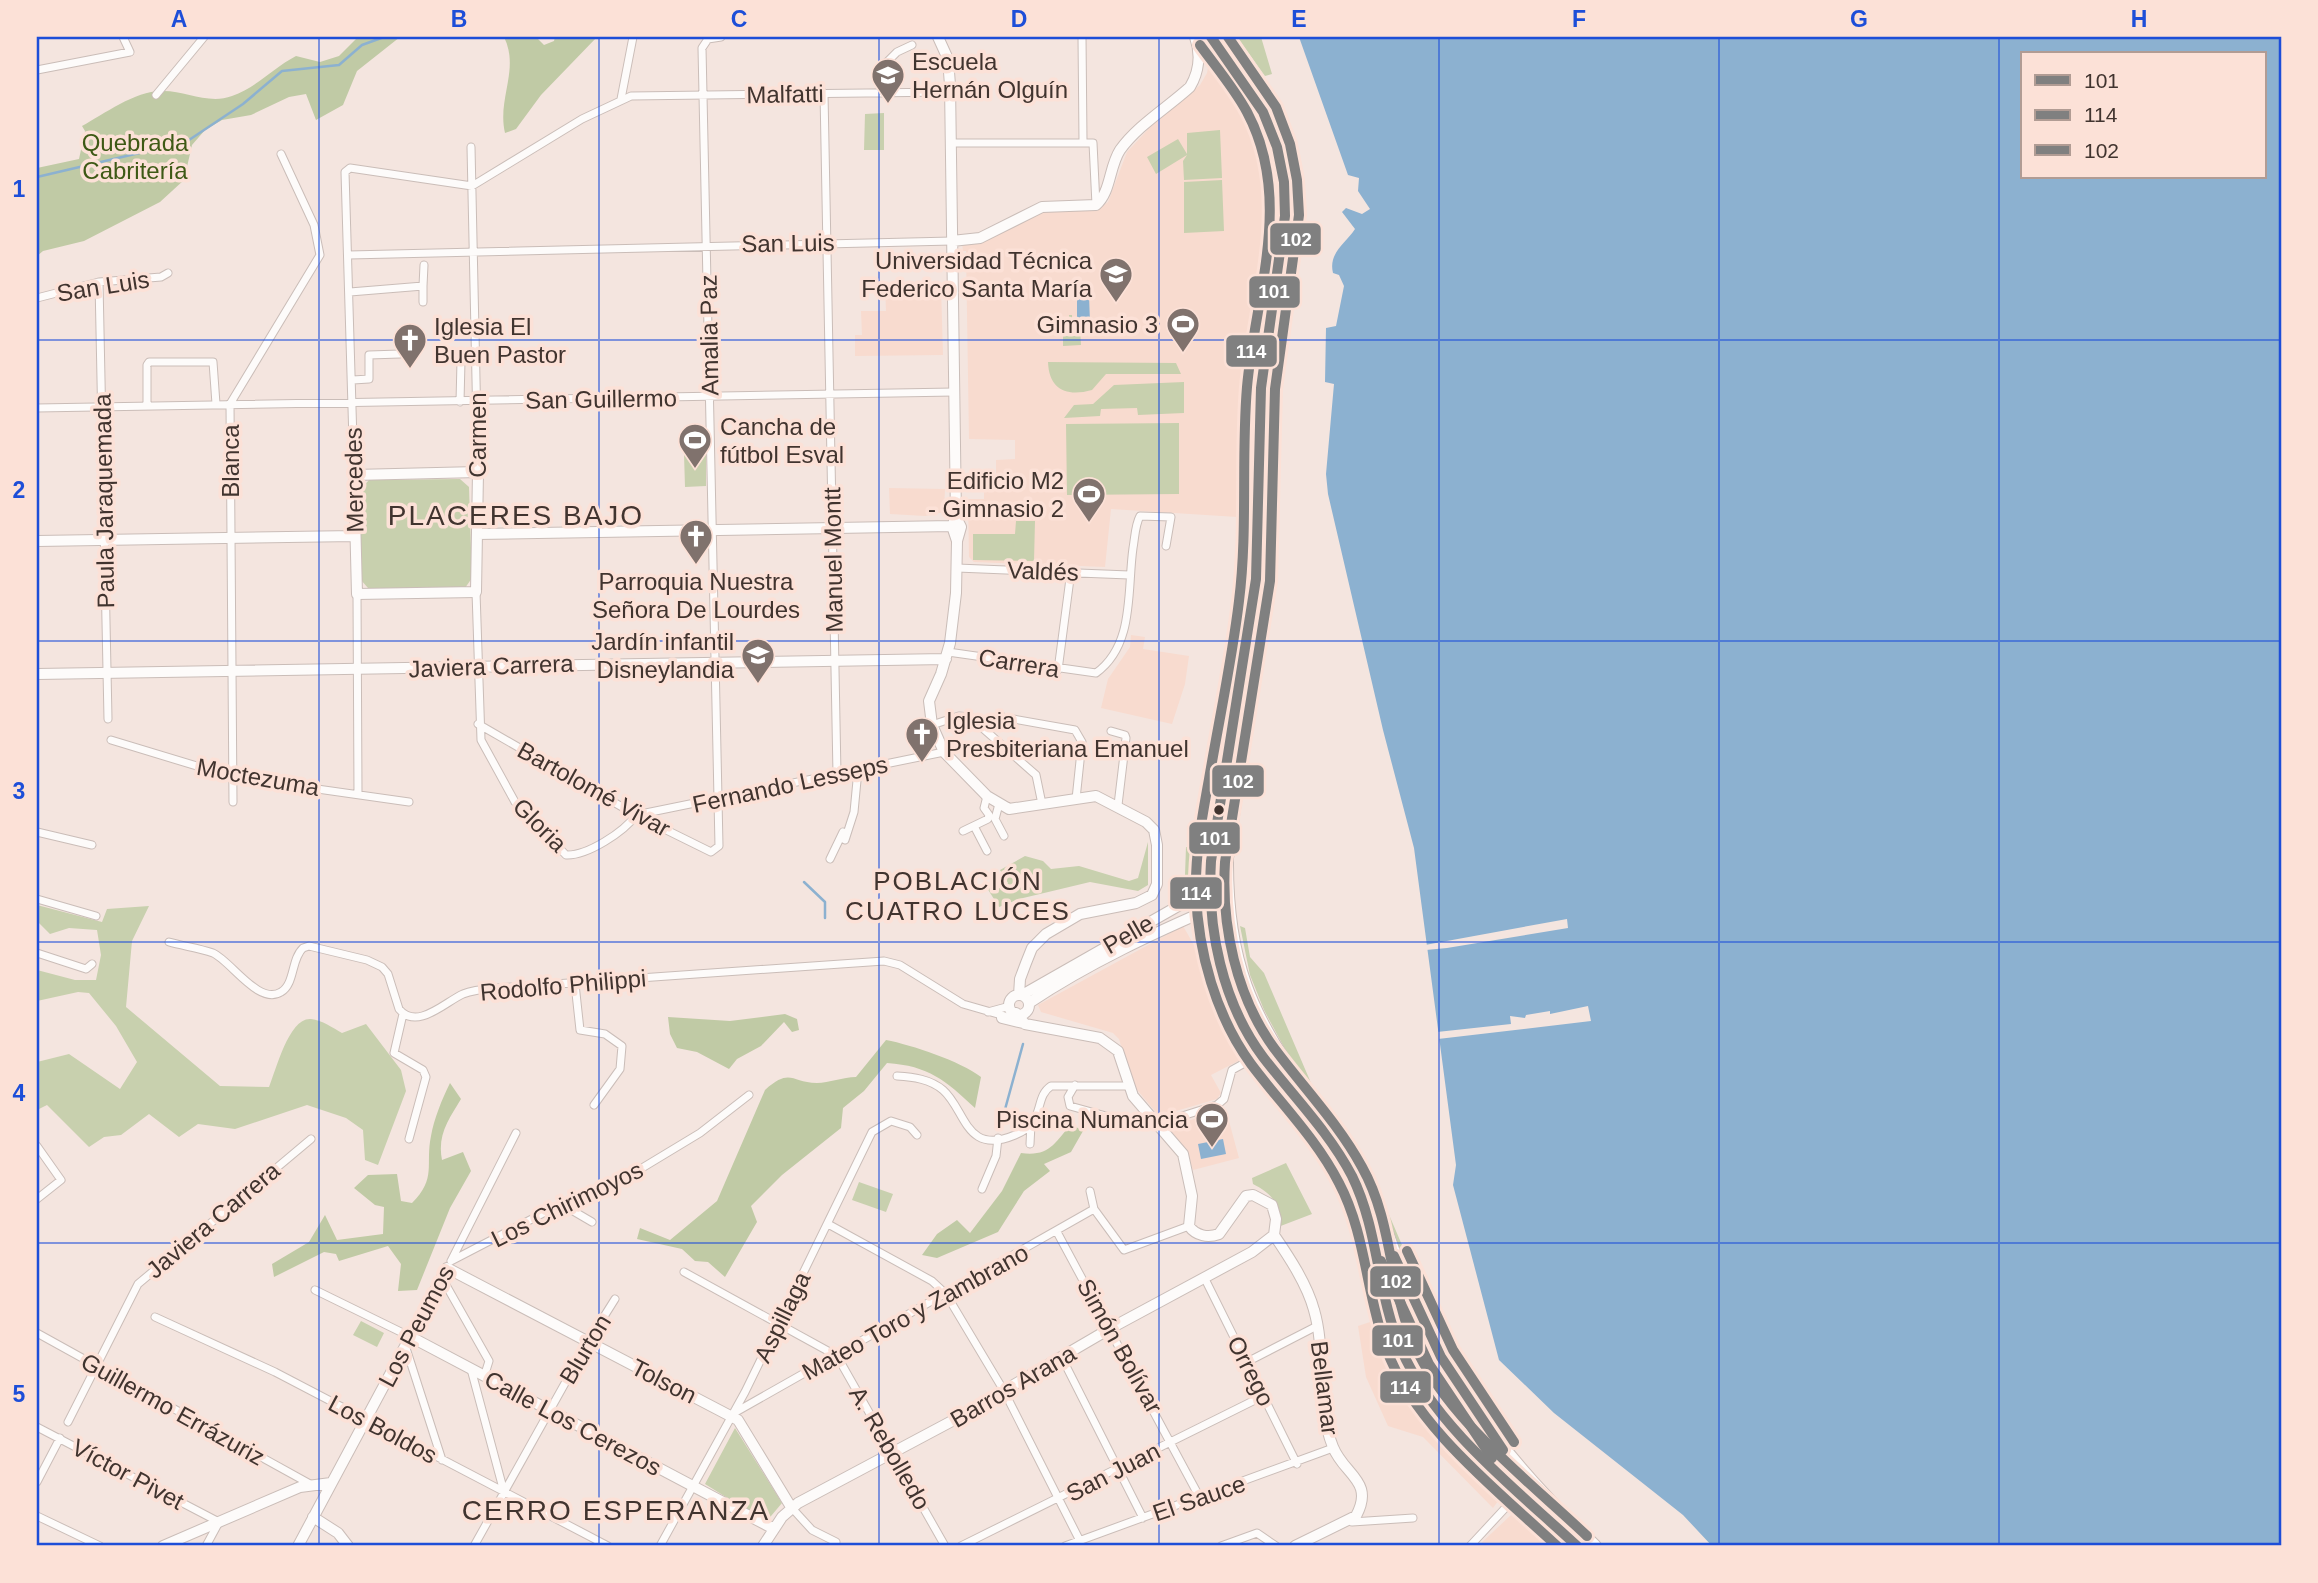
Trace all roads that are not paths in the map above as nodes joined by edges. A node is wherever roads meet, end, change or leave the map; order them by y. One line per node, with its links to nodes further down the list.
1 (123, 37): 11 (street)
2 (204, 37): 15 (street)
3 (633, 37): 17 (street)
4 (722, 37): 16 (street, Amalia Paz)
5 (938, 37): 12 (street)
6 (1082, 37): 18 (street)
7 (1195, 37): 23 (street)
8 (1211, 37): 107 (main road)
9 (1228, 37): 109 (main road)
10 (912, 45): 14 (street)
11 (37, 70)
12 (950, 92): 14 (street, Malfatti); 19 (street)
13 (824, 93): 14 (street, Malfatti); 16 (street, Malfatti); 25 (street, Manuel Montt)
14 (887, 93)
15 (156, 95)
16 (704, 95): 17 (street, Malfatti); 26 (street, Amalia Paz)
17 (621, 99): 22 (street, Malfatti)
18 (1083, 141): 19 (street); 23 (street)
19 (951, 143): 24 (street)
20 (471, 147): 22 (street, Carmen)
21 (281, 154): 48 (street, Blanca)
22 (472, 186): 27 (street, Carmen); 28 (street, Mercedes)
23 (1096, 205): 24 (street, San Luis)
24 (952, 241): 25 (street, San Luis); 41 (street)
25 (828, 242): 26 (street, San Luis); 42 (street, Manuel Montt)
26 (707, 245): 27 (street, San Luis); 43 (street, Amalia Paz)
27 (472, 252): 28 (street, San Luis); 45 (street, Carmen)
28 (349, 255): 33 (street, Mercedes)
29 (424, 265): 32 (street)
30 (167, 273): 31 (street, San Luis)
31 (99, 282): 34 (street, San Luis); 50 (street, Paula Jaraquemada)
32 (423, 286): 33 (street); 35 (street)
33 (350, 292): 39 (street, Mercedes)
34 (37, 298)
35 (423, 302)
36 (400, 354): 38 (street)
37 (461, 361): 44 (street)
38 (369, 379): 39 (street); 40 (street)
39 (353, 380): 46 (street, Mercedes)
40 (369, 388)
41 (954, 392): 42 (street, San Guillermo); 54 (street)
42 (829, 394): 43 (street, San Guillermo); 55 (street, Manuel Montt)
43 (710, 397): 45 (street, San Guillermo); 56 (street, Amalia Paz)
44 (460, 401): 45 (street, San Guillermo); 46 (street, San Guillermo)
45 (477, 401): 52 (street, Carmen)
46 (353, 402): 48 (street, San Guillermo); 53 (street, Mercedes)
47 (216, 404): 48 (street, San Guillermo); 49 (street, San Guillermo); 49 (street)
48 (230, 404): 59 (street, Blanca)
49 (147, 405): 50 (street, San Guillermo)
50 (103, 406): 51 (street, San Guillermo); 60 (street, Paula Jaraquemada)
51 (37, 408)
52 (478, 472): 53 (street); 57 (street, Carmen)
53 (354, 475): 58 (street, Mercedes)
54 (953, 521): 55 (street); 63 (street)
55 (832, 528): 56 (street); 69 (street, Manuel Montt)
56 (713, 531): 57 (street); 70 (street, Amalia Paz)
57 (477, 534): 66 (street, Carmen)
58 (355, 536): 59 (street); 67 (street, Mercedes)
59 (230, 537): 60 (street); 74 (street, Blanca)
60 (104, 539): 61 (street); 75 (street, Paula Jaraquemada)
61 (37, 541)
62 (1166, 546): 65 (street)
63 (957, 568): 64 (street, Valdés); 68 (street)
64 (1071, 571): 65 (street, Valdés); 73 (street)
65 (1129, 575): 73 (street, Carrera)
66 (477, 592): 67 (street); 71 (street, Carmen)
67 (357, 594): 72 (street, Mercedes)
68 (947, 655): 69 (street, Javiera Carrera); 73 (street, Carrera); 79 (street)
69 (835, 660): 70 (street, Javiera Carrera); 85 (street, Manuel Montt)
70 (715, 661): 71 (street, Javiera Carrera); 89 (street, Amalia Paz)
71 (480, 665): 72 (street, Javiera Carrera); 78 (street, Carmen)
72 (357, 669): 74 (street, Javiera Carrera); 87 (street, Mercedes)
73 (1058, 670)
74 (232, 672): 75 (street, Javiera Carrera); 86 (street, Blanca)
75 (108, 673): 76 (street, Javiera Carrera); 77 (street, Paula Jaraquemada)
76 (37, 674)
77 (108, 719)
78 (478, 723): 97 (street, Bartolomé Vivar); 97 (street, Gloria)
79 (932, 725): 80 (street); 83 (street)
80 (986, 729): 90 (street); 95 (street)
81 (1111, 731): 96 (street)
82 (111, 740): 86 (street, Moctezuma)
83 (944, 752): 84 (street, Fernando Lesseps); 88 (street)
84 (858, 770): 85 (street, Fernando Lesseps); 93 (street)
85 (837, 774): 89 (street, Fernando Lesseps)
86 (233, 777): 87 (street, Moctezuma); 91 (street, Blanca)
87 (358, 794): 92 (street, Moctezuma)
88 (987, 796): 94 (street); 98 (street)
89 (716, 799): 97 (street, Fernando Lesseps); 105 (street, Amalia Paz)
90 (1076, 799): 95 (street); 96 (street)
91 (233, 802)
92 (409, 802)
93 (854, 802): 102 (street); 106 (street)
94 (999, 804): 95 (street); 101 (street)
95 (1042, 804)
96 (1118, 805): 114 (street)
97 (636, 815): 105 (street, Bartolomé Vivar)
98 (974, 826): 99 (street); 104 (street)
99 (963, 831)
100 (37, 832): 103 (street)
101 (1004, 836)
102 (845, 840)
103 (92, 845)
104 (987, 851)
105 (712, 852)
106 (830, 859)
107 (1210, 894): 109 (street); 110 (main road); 116 (street, Pelle)
108 (37, 899): 111 (street)
109 (1227, 901): 110 (street, Pelle); 219 (main road)
110 (1211, 908): 118 (street, Pelle); 124 (main road)
111 (96, 916)
112 (169, 942): 120 (street)
113 (37, 953): 115 (street)
114 (1026, 963): 116 (street); 118 (street)
115 (92, 964)
116 (1044, 981): 118 (street, Pelle)
117 (575, 984): 119 (street, Rodolfo Philippi); 120 (street, Rodolfo Philippi); 129 (street)
118 (1018, 1004): 119 (street); 121 (street); 122 (street); 123 (street)
119 (988, 1013): 121 (street, Rodolfo Philippi)
120 (403, 1014): 137 (street)
121 (1002, 1018): 122 (street)
122 (1025, 1024): 123 (street)
123 (1046, 1026): 127 (street)
124 (1261, 1054): 131 (street); 187 (main road)
125 (897, 1076): 135 (street)
126 (1075, 1085): 127 (street); 130 (street); 132 (street)
127 (1129, 1086): 131 (street)
128 (749, 1095): 143 (street, Los Chirimoyos)
129 (594, 1105)
130 (1107, 1116)
131 (1157, 1124): 147 (street)
132 (1031, 1125): 135 (street); 138 (street)
133 (516, 1133): 150 (street, Los Peumos)
134 (917, 1135): 146 (street, Aspillaga)
135 (998, 1138): 140 (street)
136 (311, 1139): 166 (street, Javiera Carrera)
137 (409, 1139)
138 (1030, 1144)
139 (37, 1146): 142 (street)
140 (982, 1189)
141 (1090, 1191): 144 (street)
142 (37, 1199)
143 (563, 1205): 145 (street); 150 (street, Los Chirimoyos)
144 (1094, 1209): 147 (street); 148 (street, Mateo Toro y Zambrano)
145 (592, 1222)
146 (828, 1224): 154 (street); 157 (street, Aspillaga)
147 (1189, 1226): 149 (street)
148 (1057, 1232): 154 (street, Mateo Toro y Zambrano); 159 (street, Simón Bolívar)
149 (1274, 1235): 152 (street, Barros Arana); 158 (street, Bellamar)
150 (447, 1269): 161 (street, Los Peumos); 162 (street, Tolson); 168 (street)
151 (684, 1272): 157 (street)
152 (1204, 1277): 159 (street, Barros Arana); 165 (street, Orrego)
153 (314, 1290): 161 (street)
154 (946, 1294): 163 (street, Mateo Toro y Zambrano); 169 (street)
155 (615, 1299): 162 (street, Blurton)
156 (155, 1317): 173 (street, Los Boldos)
157 (778, 1324): 163 (street); 172 (street, Aspillaga)
158 (1317, 1326): 165 (street); 178 (street, Bellamar)
159 (1111, 1328): 164 (street, Barros Arana); 177 (street, Simón Bolívar)
160 (37, 1333): 166 (street, Guillermo Errázuriz)
161 (407, 1340): 167 (street, Calle Los Cerezos); 173 (street, Los Peumos); 180 (street)
162 (587, 1342): 171 (street, Blurton); 172 (street, Tolson)
163 (837, 1356): 172 (street, Mateo Toro y Zambrano); 179 (street, A. Rebolledo)
164 (1062, 1358): 169 (street, Barros Arana); 182 (street)
165 (1247, 1362): 170 (street, Orrego)
166 (95, 1367): 174 (street, Javiera Carrera); 185 (street, Guillermo Errázuriz)
167 (471, 1369): 168 (street, Calle Los Cerezos); 188 (street)
168 (484, 1377): 171 (street, Calle Los Cerezos)
169 (1004, 1391): 179 (street, Barros Arana); 190 (street)
170 (1263, 1396): 177 (street, San Juan); 181 (street, Orrego)
171 (549, 1410): 186 (street, Calle Los Cerezos); 188 (street, Blurton)
172 (733, 1415): 186 (street, Aspillaga); 192 (street, Tolson)
173 (365, 1420): 180 (street, Los Boldos); 184 (street, Los Peumos)
174 (68, 1422)
175 (37, 1427): 176 (street, Víctor Pivet)
176 (60, 1438): 183 (street); 197 (street, Víctor Pivet)
177 (1172, 1442): 182 (street, San Juan); 191 (street, Simón Bolívar)
178 (1333, 1448): 181 (street, El Sauce); 198 (street, Bellamar)
179 (894, 1452): 192 (street, Barros Arana); 211 (street, A. Rebolledo)
180 (442, 1460): 188 (street, Los Boldos)
181 (1297, 1464): 191 (street, El Sauce)
182 (1116, 1469): 190 (street, San Juan); 194 (street)
183 (37, 1482)
184 (331, 1483): 185 (street); 189 (street, Los Peumos)
185 (313, 1485): 189 (street); 197 (street)
186 (694, 1487): 199 (street, Calle Los Cerezos); 209 (street, Aspillaga)
187 (1521, 1491): 217 (street); 218 (main road)
188 (504, 1492): 207 (street, Blurton); 208 (street, Los Boldos)
189 (324, 1496): 193 (street, Los Peumos)
190 (1059, 1499): 200 (street); 212 (street, San Juan)
191 (1200, 1499): 194 (street, El Sauce)
192 (791, 1507): 199 (street, Barros Arana); 201 (street, Tolson)
193 (313, 1517): 205 (street, Los Peumos); 206 (street)
194 (1143, 1518): 200 (street, El Sauce)
195 (1413, 1518): 198 (street)
196 (39, 1519): 202 (street)
197 (219, 1522): 203 (street); 204 (street)
198 (1348, 1523): 216 (street)
199 (774, 1529): 210 (street, Barros Arana)
200 (1080, 1541): 213 (street, El Sauce)
201 (836, 1542)
202 (100, 1546)
203 (163, 1546)
204 (206, 1546)
205 (298, 1546)
206 (348, 1546)
207 (474, 1546)
208 (608, 1546)
209 (660, 1546)
210 (763, 1546)
211 (945, 1546)
212 (961, 1546)
213 (1065, 1546)
214 (1221, 1546): 215 (street)
215 (1276, 1546)
216 (1295, 1546)
217 (1470, 1546)
218 (1577, 1546)
219 (1595, 1546)

